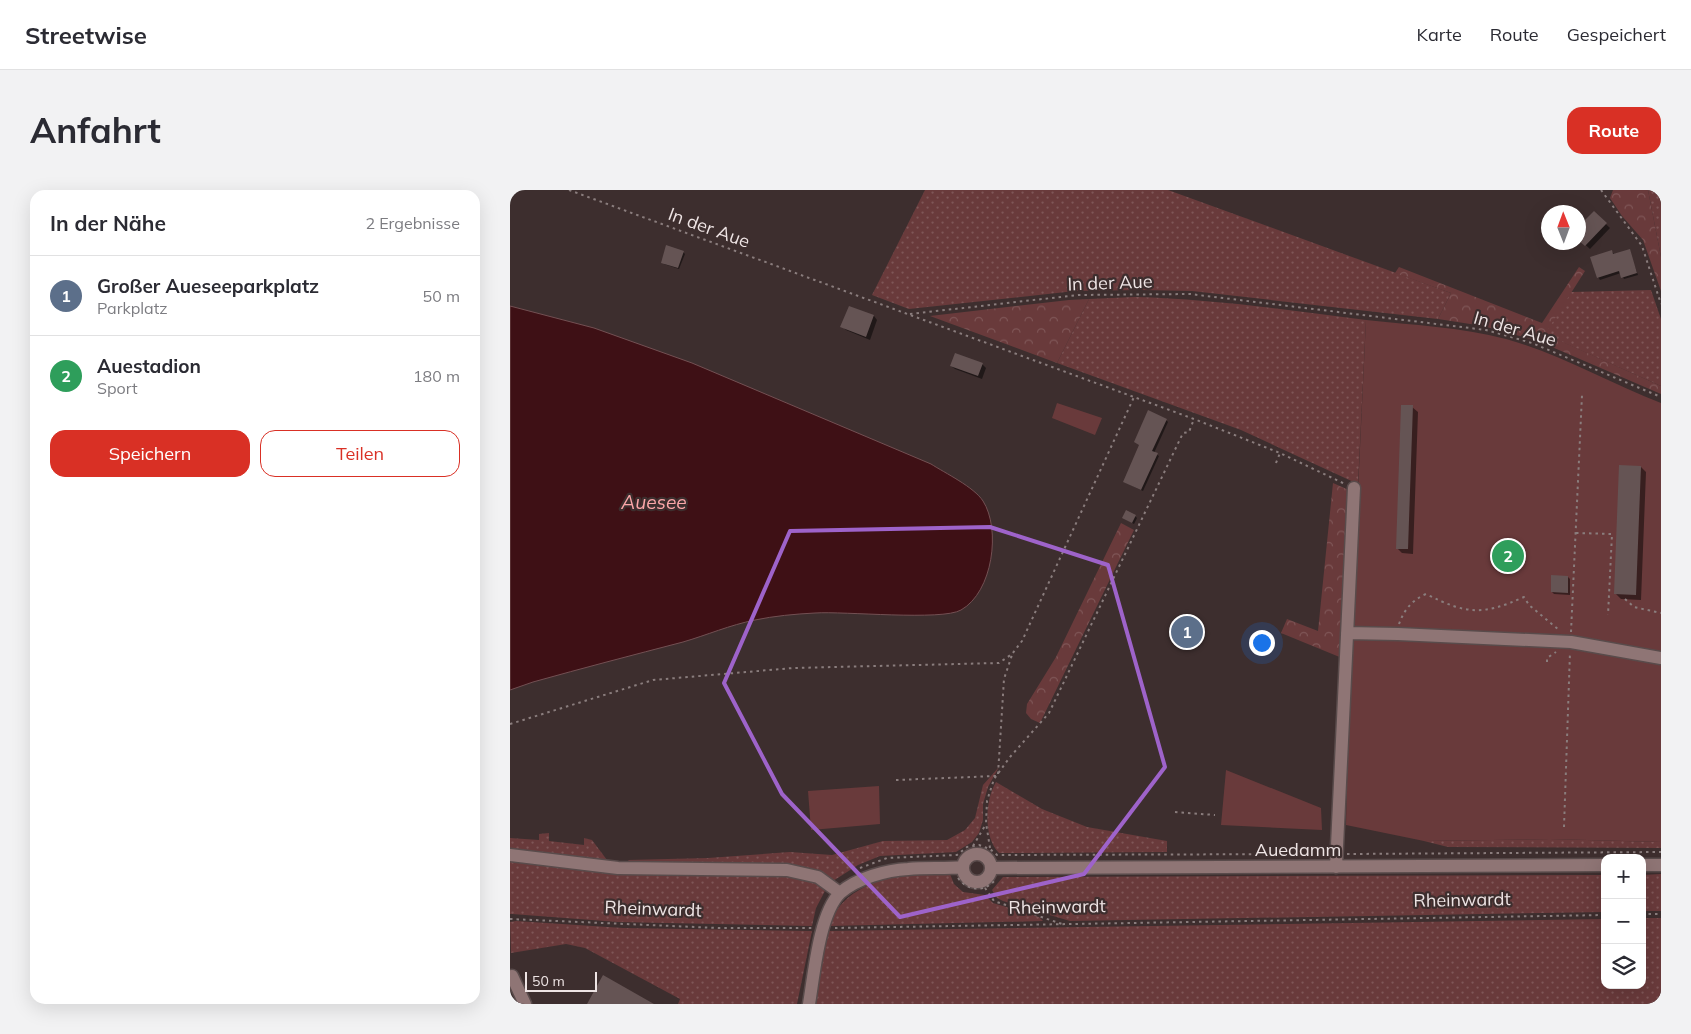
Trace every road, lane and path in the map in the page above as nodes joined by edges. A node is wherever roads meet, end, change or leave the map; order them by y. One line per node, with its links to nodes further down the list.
1 (569, 190): 4 (path, In der Aue)
2 (1602, 191): 3 (path)
3 (1661, 304)
4 (908, 314): 6 (path); 7 (path, In der Aue)
5 (1582, 395): 12 (path)
6 (1134, 397): 8 (path); 19 (path)
7 (1661, 397)
8 (1194, 419): 9 (path); 22 (path)
9 (1280, 453): 10 (path); 11 (path)
10 (1276, 463)
11 (1354, 488): 16 (street)
12 (1576, 533): 15 (path); 18 (path)
13 (1625, 600): 14 (path)
14 (1661, 613)
15 (1608, 616)
16 (1347, 633): 17 (street); 31 (street)
17 (1398, 634): 18 (street); 18 (path)
18 (1571, 642): 20 (street); 27 (path)
19 (1012, 654): 21 (path); 22 (path)
20 (1661, 658)
21 (510, 724)
22 (997, 775): 23 (path); 26 (path)
23 (896, 780)
24 (1175, 812): 25 (path)
25 (1215, 815)
26 (986, 824): 28 (path); 29 (path)
27 (1564, 827)
28 (973, 846)
29 (990, 849)
30 (1661, 852): 31 (path)
31 (1336, 854): 38 (street)
32 (510, 855): 41 (street)
33 (957, 855): 39 (path)
34 (996, 864): 38 (street, Auedamm); 39 (street); 39 (street); 40 (path)
35 (1601, 865): 38 (street, Auedamm)
36 (1646, 865): 37 (street)
37 (1661, 865)
38 (1336, 867)
39 (958, 868): 40 (path); 41 (street)
40 (985, 888): 46 (path)
41 (840, 894): 47 (street)
42 (1646, 914): 43 (path)
43 (1661, 914)
44 (1601, 915): 46 (path, Rheinwardt)
45 (510, 919): 47 (path, Rheinwardt)
46 (1062, 924): 47 (path, Rheinwardt)
47 (824, 928): 50 (street)
48 (512, 976): 49 (street)
49 (525, 1004)
50 (809, 1004)

